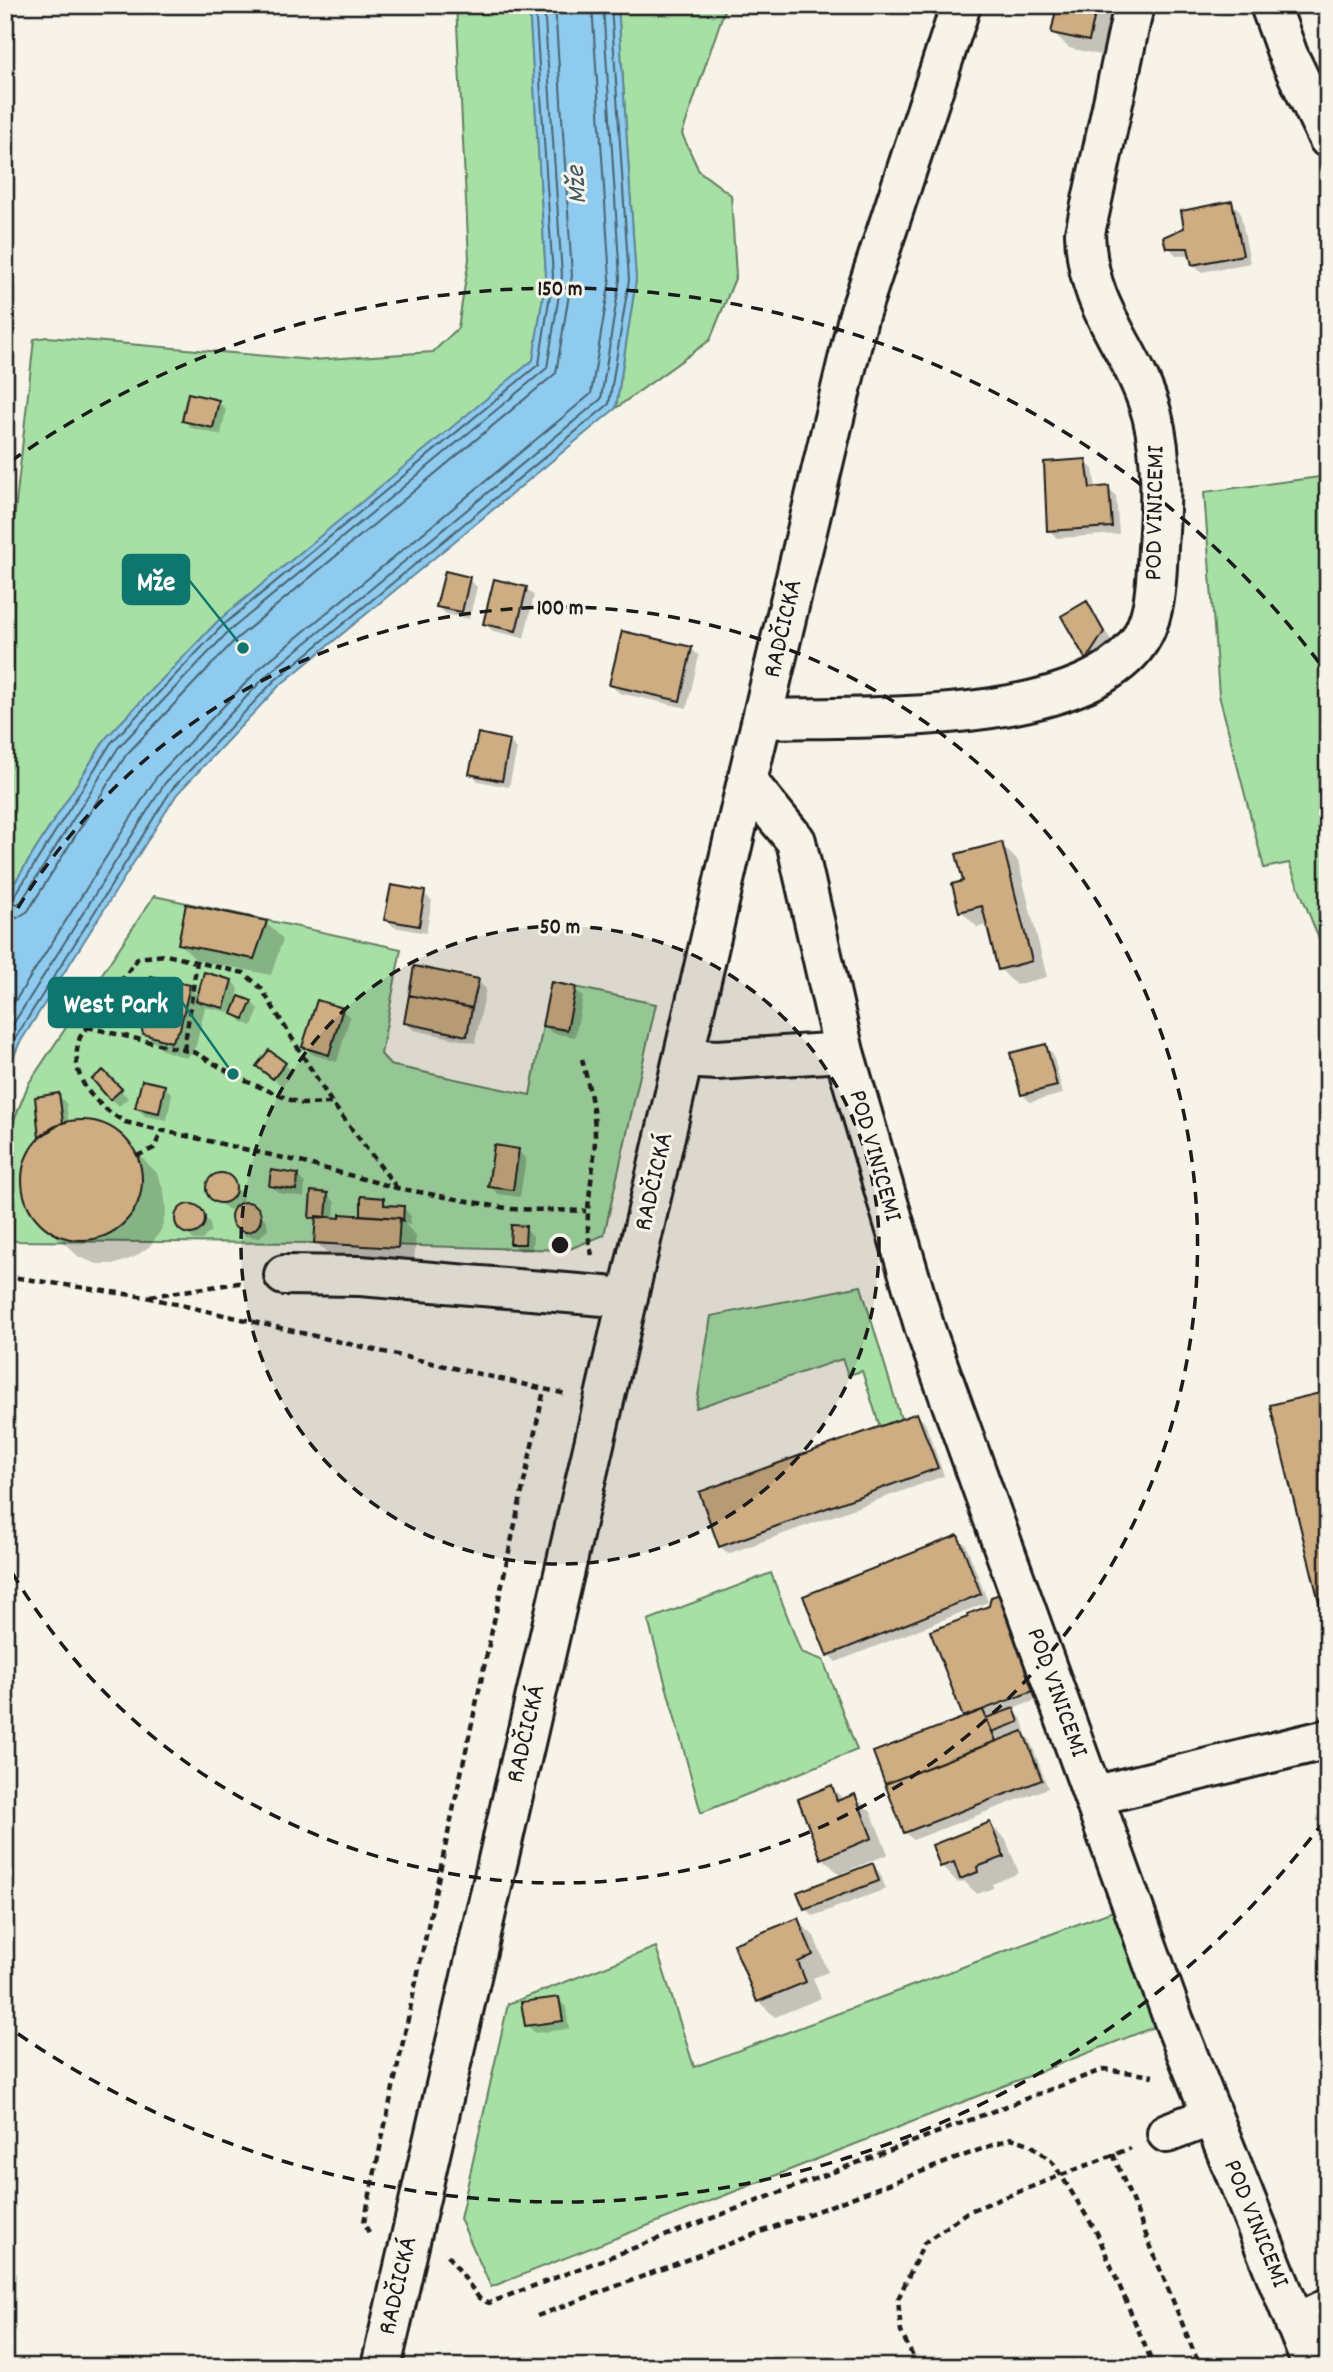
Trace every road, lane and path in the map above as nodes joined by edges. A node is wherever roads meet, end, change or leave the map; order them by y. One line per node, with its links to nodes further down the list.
1 (961, 5): 5 (street, RADČICKÁ)
2 (1134, 5): 5 (street, POD VINICEMI)
3 (1270, 5): 4 (street)
4 (1328, 138)
5 (762, 719): 6 (street, RADČICKÁ)
6 (747, 780): 10 (street, POD VINICEMI); 11 (street, RADČICKÁ)
7 (197, 961): 8 (path); 9 (path); 13 (path)
8 (87, 1027): 9 (path); 14 (path)
9 (184, 1050): 13 (path)
10 (844, 1052): 11 (street); 24 (street, POD VINICEMI)
11 (684, 1058): 22 (street, RADČICKÁ)
12 (582, 1059): 17 (path)
13 (332, 1103): 16 (path)
14 (162, 1131): 15 (path); 16 (path)
15 (137, 1156)
16 (397, 1188): 17 (path)
17 (586, 1211): 18 (path)
18 (588, 1241)
19 (284, 1275): 21 (path); 22 (street)
20 (5, 1276): 21 (path)
21 (146, 1297): 30 (path)
22 (628, 1298): 30 (street, RADČICKÁ)
23 (1328, 1739): 24 (street)
24 (1093, 1797): 26 (street, POD VINICEMI)
25 (1156, 2076): 30 (path)
26 (1212, 2116): 27 (street); 32 (street, POD VINICEMI)
27 (1167, 2133): 28 (path)
28 (1113, 2154): 29 (path); 36 (path)
29 (1061, 2175): 31 (path); 34 (path); 35 (path)
30 (409, 2244): 33 (street, RADČICKÁ)
31 (537, 2316)
32 (1311, 2316): 37 (street, POD VINICEMI)
33 (381, 2367)
34 (918, 2367)
35 (1154, 2367)
36 (1200, 2367)
37 (1313, 2367)

